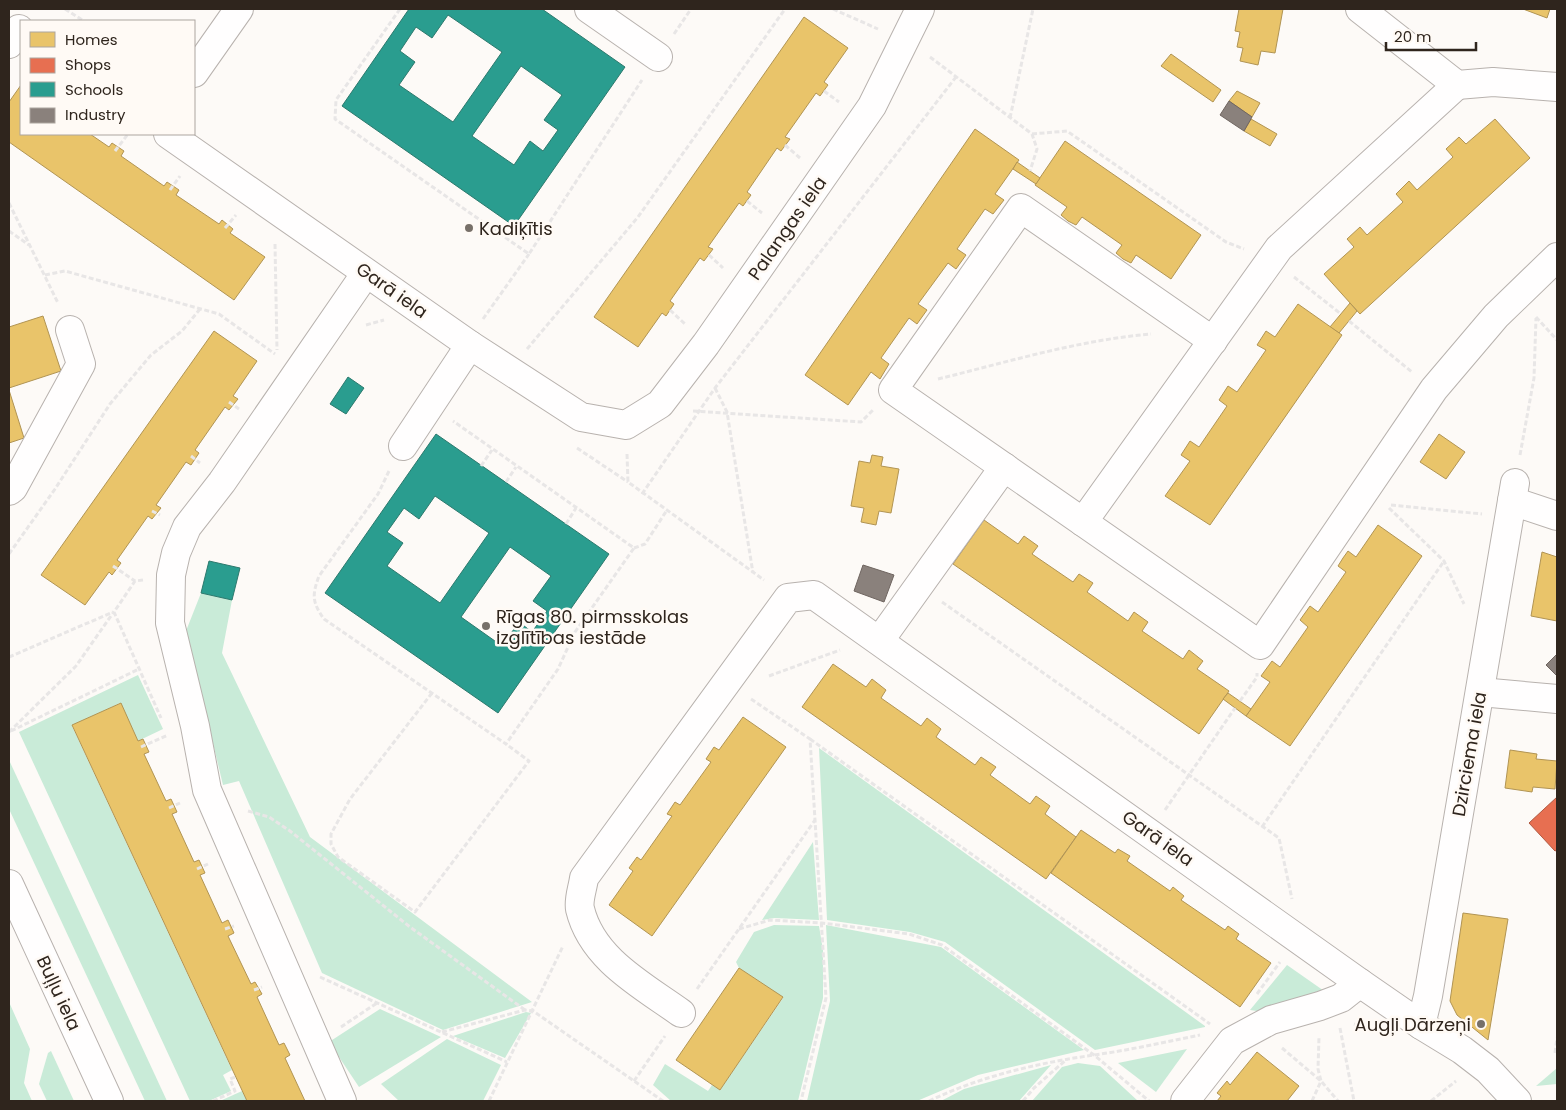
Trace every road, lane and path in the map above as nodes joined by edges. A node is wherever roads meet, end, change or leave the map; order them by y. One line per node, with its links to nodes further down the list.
1 (65, 9): 10 (path)
2 (239, 9): 13 (street)
3 (400, 9): 27 (path)
4 (589, 9): 12 (street)
5 (785, 9): 40 (path)
6 (833, 9): 11 (path)
7 (920, 9): 11 (street, Palangas iela)
8 (1032, 9): 17 (path)
9 (1360, 9): 15 (street)
10 (82, 20)
11 (904, 40): 14 (path); 39 (street, Palangas iela)
12 (658, 57): 27 (path)
13 (195, 72)
14 (956, 77): 17 (path); 42 (path)
15 (1456, 85): 16 (street); 29 (street)
16 (1557, 87)
17 (1010, 118): 18 (path)
18 (1032, 134): 22 (path); 29 (path)
19 (127, 135): 21 (path)
20 (169, 135): 24 (street, Garā iela)
21 (115, 152)
22 (1030, 171)
23 (9, 203): 26 (path)
24 (275, 208): 30 (street, Garā iela); 32 (path)
25 (9, 231): 26 (path)
26 (30, 245): 31 (path)
27 (529, 254): 38 (path)
28 (1557, 257): 44 (street)
29 (1271, 259): 33 (path); 36 (street)
30 (366, 273): 38 (street, Garā iela); 107 (street)
31 (44, 274): 32 (path); 35 (path)
32 (200, 309): 65 (path)
33 (1341, 314)
34 (1349, 321): 44 (path)
35 (70, 330): 56 (street)
36 (1205, 336): 41 (path); 43 (street); 62 (street)
37 (1557, 340): 58 (path)
38 (468, 343): 40 (street, Garā iela); 46 (street)
39 (706, 344): 42 (path); 45 (street, Palangas iela)
40 (509, 370): 49 (street, Garā iela)
41 (937, 379)
42 (715, 388): 47 (path); 48 (path)
43 (893, 390): 48 (path); 54 (street)
44 (1434, 390): 62 (street)
45 (660, 404): 47 (path); 49 (street, Palangas iela)
46 (430, 405): 50 (street); 51 (path)
47 (699, 412): 48 (path); 57 (path)
48 (727, 412): 68 (path)
49 (626, 426): 57 (path)
50 (403, 446): 78 (path)
51 (492, 450): 52 (path); 53 (path)
52 (481, 466)
53 (516, 467): 55 (path); 59 (path)
54 (1004, 467): 62 (street); 70 (street)
55 (506, 482)
56 (9, 491)
57 (642, 494): 60 (path)
58 (1512, 500): 61 (street); 66 (path); 77 (street, Dzirciema iela)
59 (576, 508): 63 (path); 64 (path)
60 (667, 510): 64 (path); 68 (path)
61 (1557, 516)
62 (1083, 522)
63 (566, 524)
64 (634, 548): 83 (path)
65 (9, 554)
66 (1444, 561): 72 (path); 87 (path)
67 (113, 566): 69 (path)
68 (753, 573): 71 (path)
69 (135, 581)
70 (919, 586): 73 (street); 84 (path)
71 (788, 598): 73 (street, Garā iela); 76 (street)
72 (1467, 611)
73 (880, 640): 76 (path); 88 (street, Garā iela)
74 (9, 657): 81 (path)
75 (139, 669): 81 (path)
76 (731, 685): 82 (path); 90 (street)
77 (1480, 692): 79 (street); 102 (street, Dzirciema iela)
78 (432, 693): 83 (path); 83 (path)
79 (1557, 699)
80 (1235, 708): 84 (path)
81 (9, 732)
82 (810, 738): 86 (path); 106 (path)
83 (506, 744)
84 (1189, 775): 87 (path); 88 (path)
85 (246, 811): 98 (path)
86 (816, 819): 91 (path); 92 (path)
87 (1262, 827): 93 (path)
88 (1150, 832): 93 (street, Garā iela)
89 (9, 884): 117 (street, Buļļu iela)
90 (580, 908): 99 (path); 100 (street)
91 (822, 923): 92 (path); 110 (path); 122 (path)
92 (739, 929): 100 (path)
93 (1297, 937): 95 (street, Garā iela); 96 (path)
94 (319, 976): 97 (path)
95 (1360, 983): 102 (street, Garā iela); 103 (street)
96 (1255, 995)
97 (378, 1003): 105 (path); 107 (path)
98 (525, 1010): 99 (path); 105 (path)
99 (533, 1011): 112 (path); 115 (path)
100 (681, 1013): 115 (path)
101 (1338, 1020): 129 (path)
102 (1421, 1025): 131 (street, Garā iela)
103 (1256, 1026): 106 (street); 116 (path)
104 (1320, 1031): 116 (path)
105 (442, 1032): 112 (path)
106 (1226, 1036): 110 (path); 126 (street)
107 (314, 1038): 119 (street)
108 (1557, 1038): 109 (path)
109 (1555, 1053)
110 (1094, 1055): 111 (path); 125 (path)
111 (1069, 1057): 123 (path); 124 (path)
112 (507, 1062): 120 (path)
113 (235, 1077): 118 (path)
114 (1459, 1078): 130 (path)
115 (634, 1081): 121 (path)
116 (1321, 1081): 127 (path); 128 (path)
117 (109, 1101)
118 (213, 1101)
119 (342, 1101)
120 (489, 1101)
121 (663, 1101)
122 (801, 1101)
123 (929, 1101)
124 (1023, 1101)
125 (1149, 1101)
126 (1185, 1101)
127 (1312, 1101)
128 (1338, 1101)
129 (1354, 1101)
130 (1431, 1101)
131 (1517, 1101)

